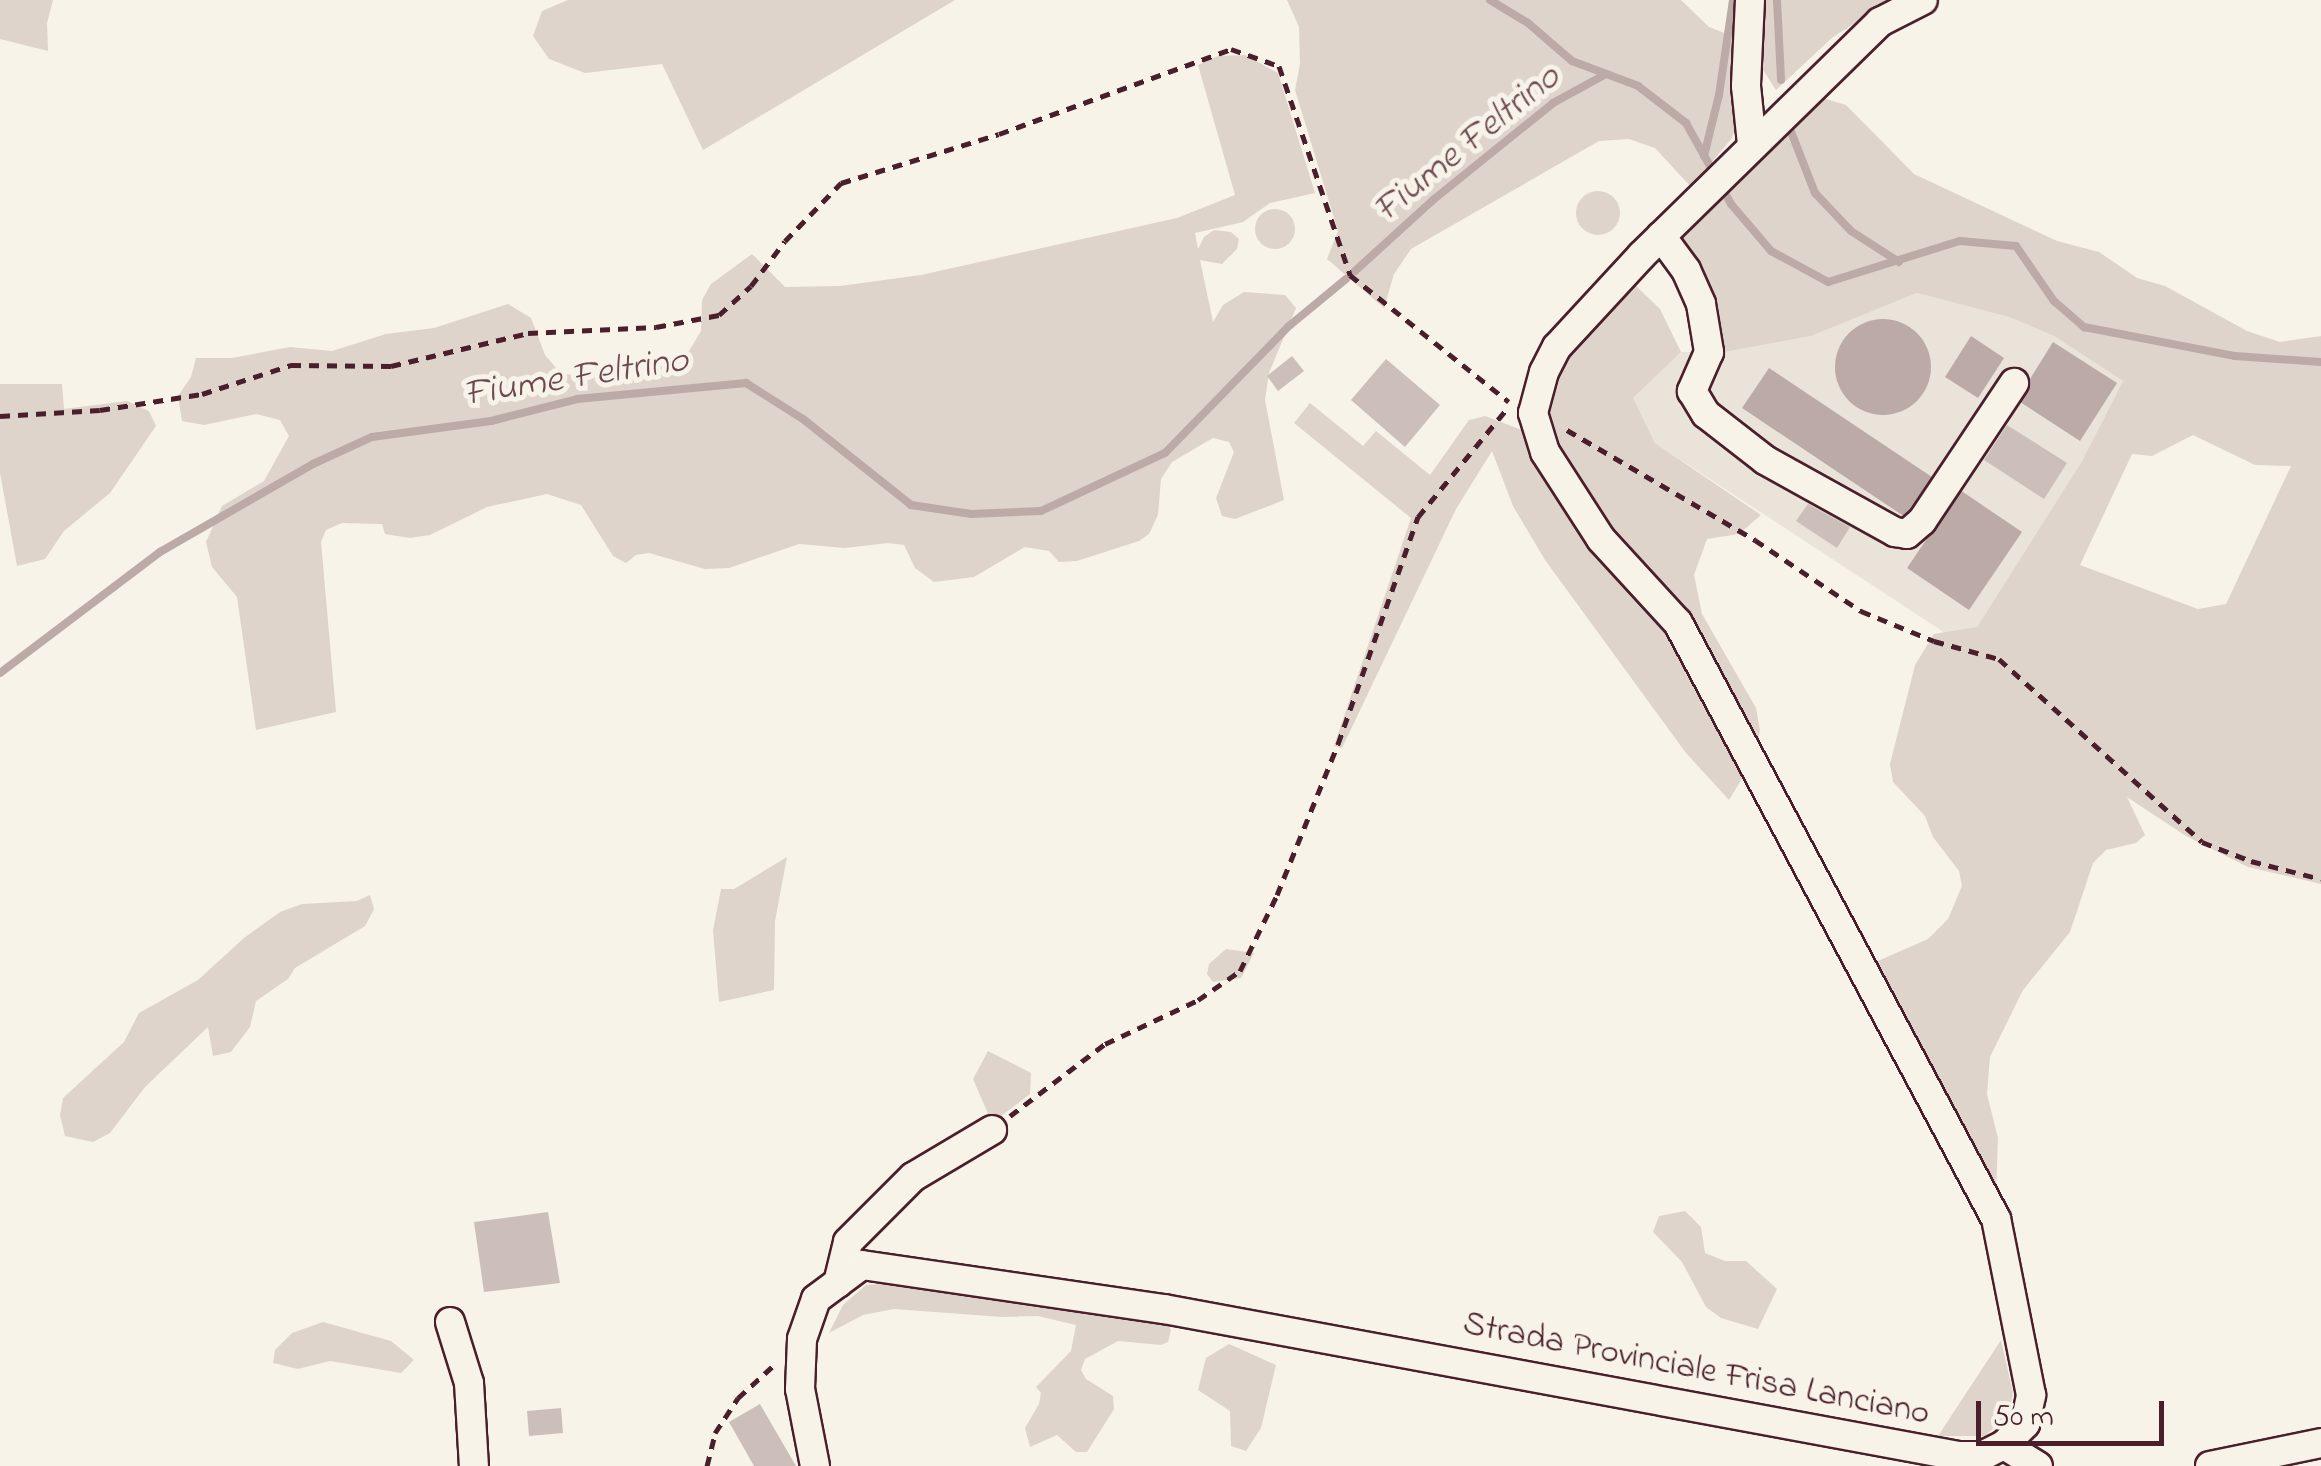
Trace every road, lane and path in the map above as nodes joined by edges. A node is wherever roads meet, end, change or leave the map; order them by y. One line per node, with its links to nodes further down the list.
1 (1750, 0): 3 (street)
2 (1922, 0): 3 (street)
3 (1752, 144): 4 (street)
4 (1660, 236): 5 (street); 6 (street)
5 (2014, 383)
6 (1533, 413): 8 (path); 14 (street)
7 (0, 416): 9 (path)
8 (2321, 878)
9 (992, 1130): 10 (street)
10 (838, 1283): 12 (street); 14 (street, Strada Provinciale Frisa Lanciano)
11 (450, 1322): 15 (street)
12 (802, 1339): 16 (path); 17 (street)
13 (2321, 1442): 19 (street)
14 (2004, 1446): 18 (street)
15 (474, 1466)
16 (708, 1466)
17 (815, 1466)
18 (2038, 1466)
19 (2210, 1466)

